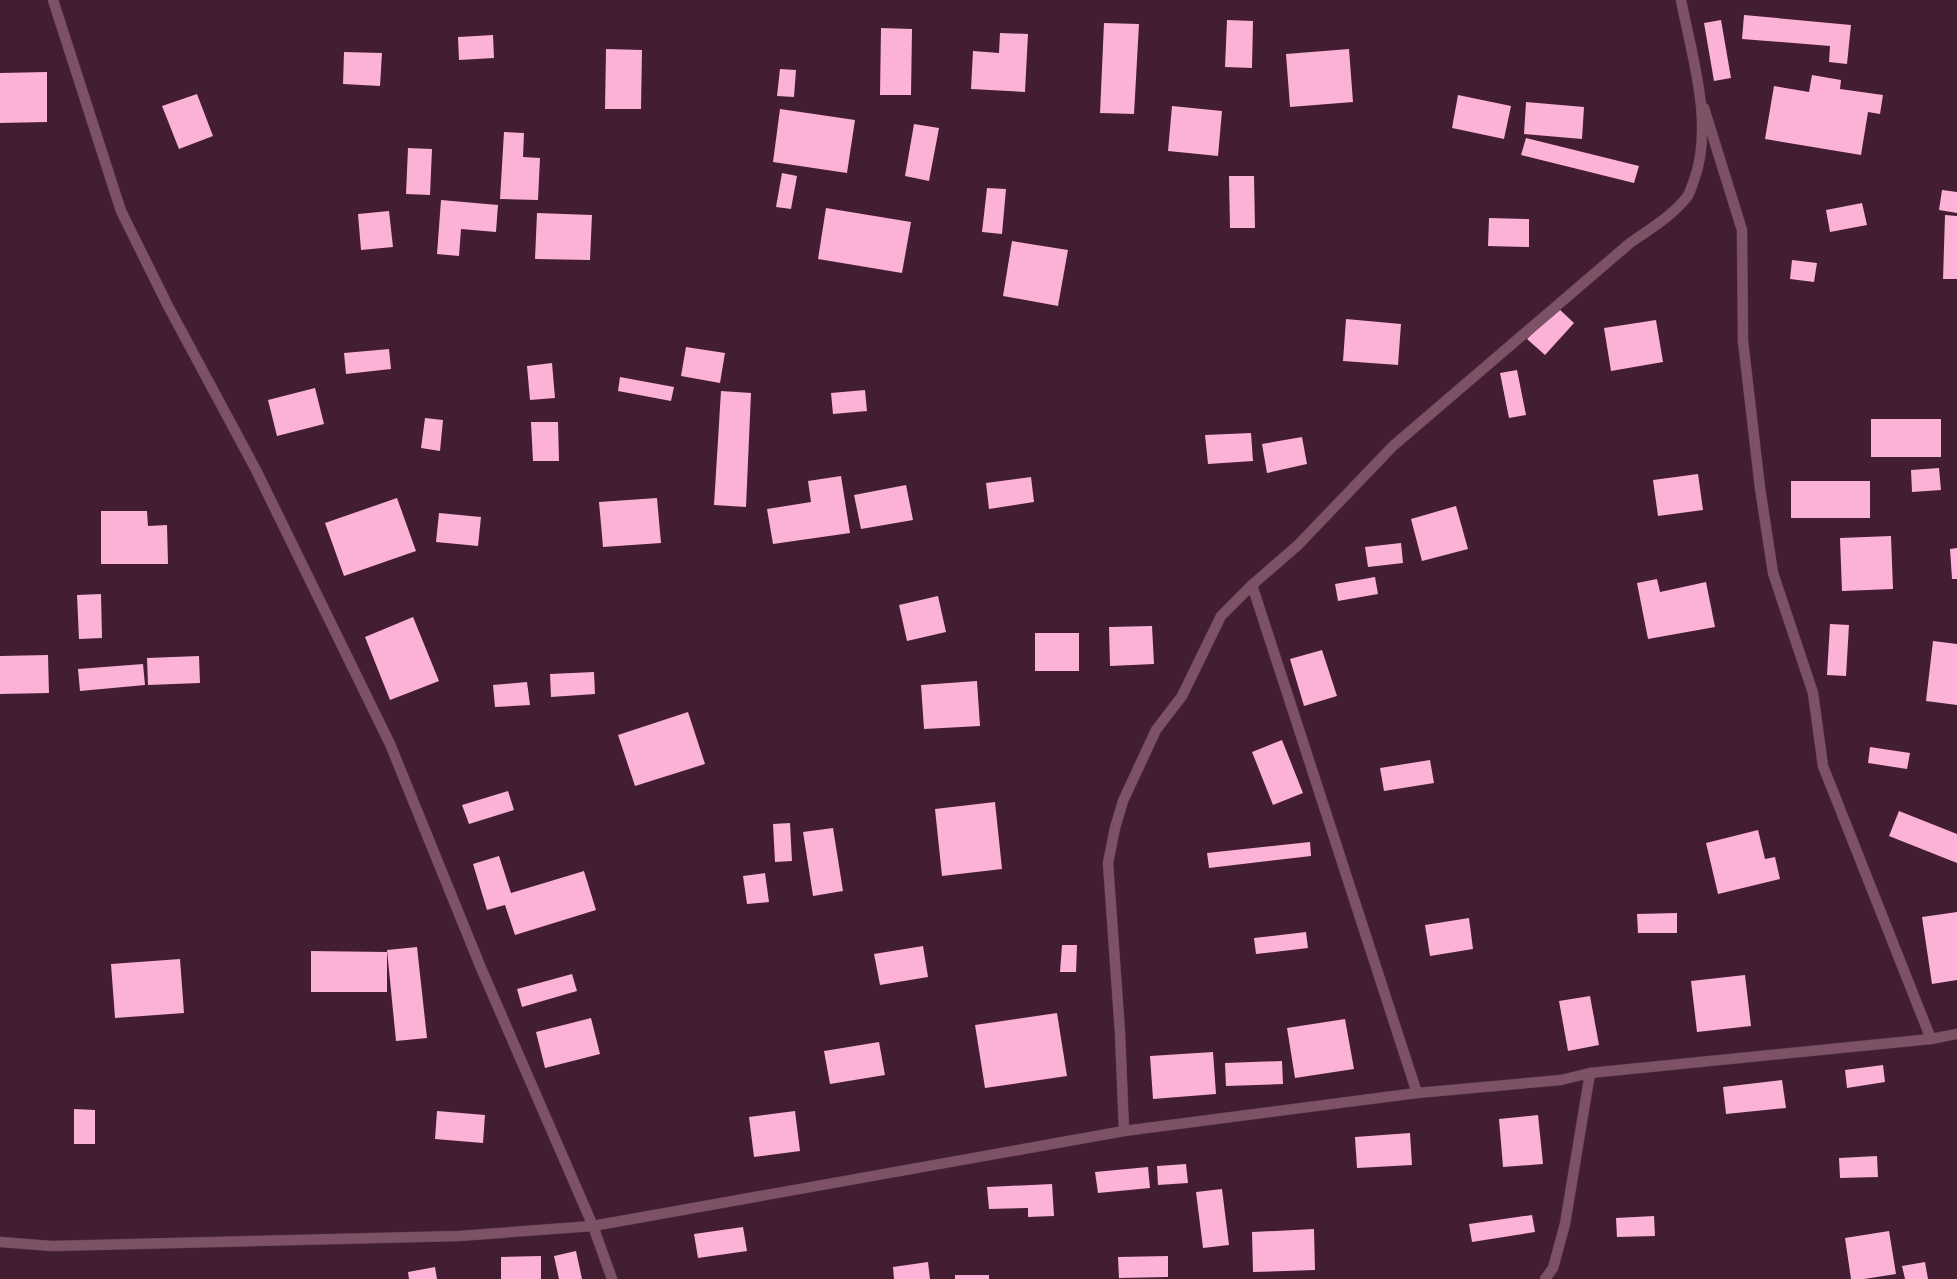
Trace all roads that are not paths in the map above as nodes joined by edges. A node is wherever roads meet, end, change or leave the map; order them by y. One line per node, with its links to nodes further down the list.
1 (54, 0): 10 (street)
2 (1681, 0): 3 (street)
3 (1700, 95): 4 (street); 6 (street)
4 (1252, 585): 8 (street); 9 (street)
5 (1957, 1034): 6 (street)
6 (1931, 1039): 7 (street)
7 (1590, 1073): 8 (street); 13 (street)
8 (1417, 1093): 9 (street)
9 (1124, 1131): 10 (street)
10 (593, 1226): 11 (street); 12 (street)
11 (0, 1242)
12 (612, 1279)
13 (1544, 1279)

